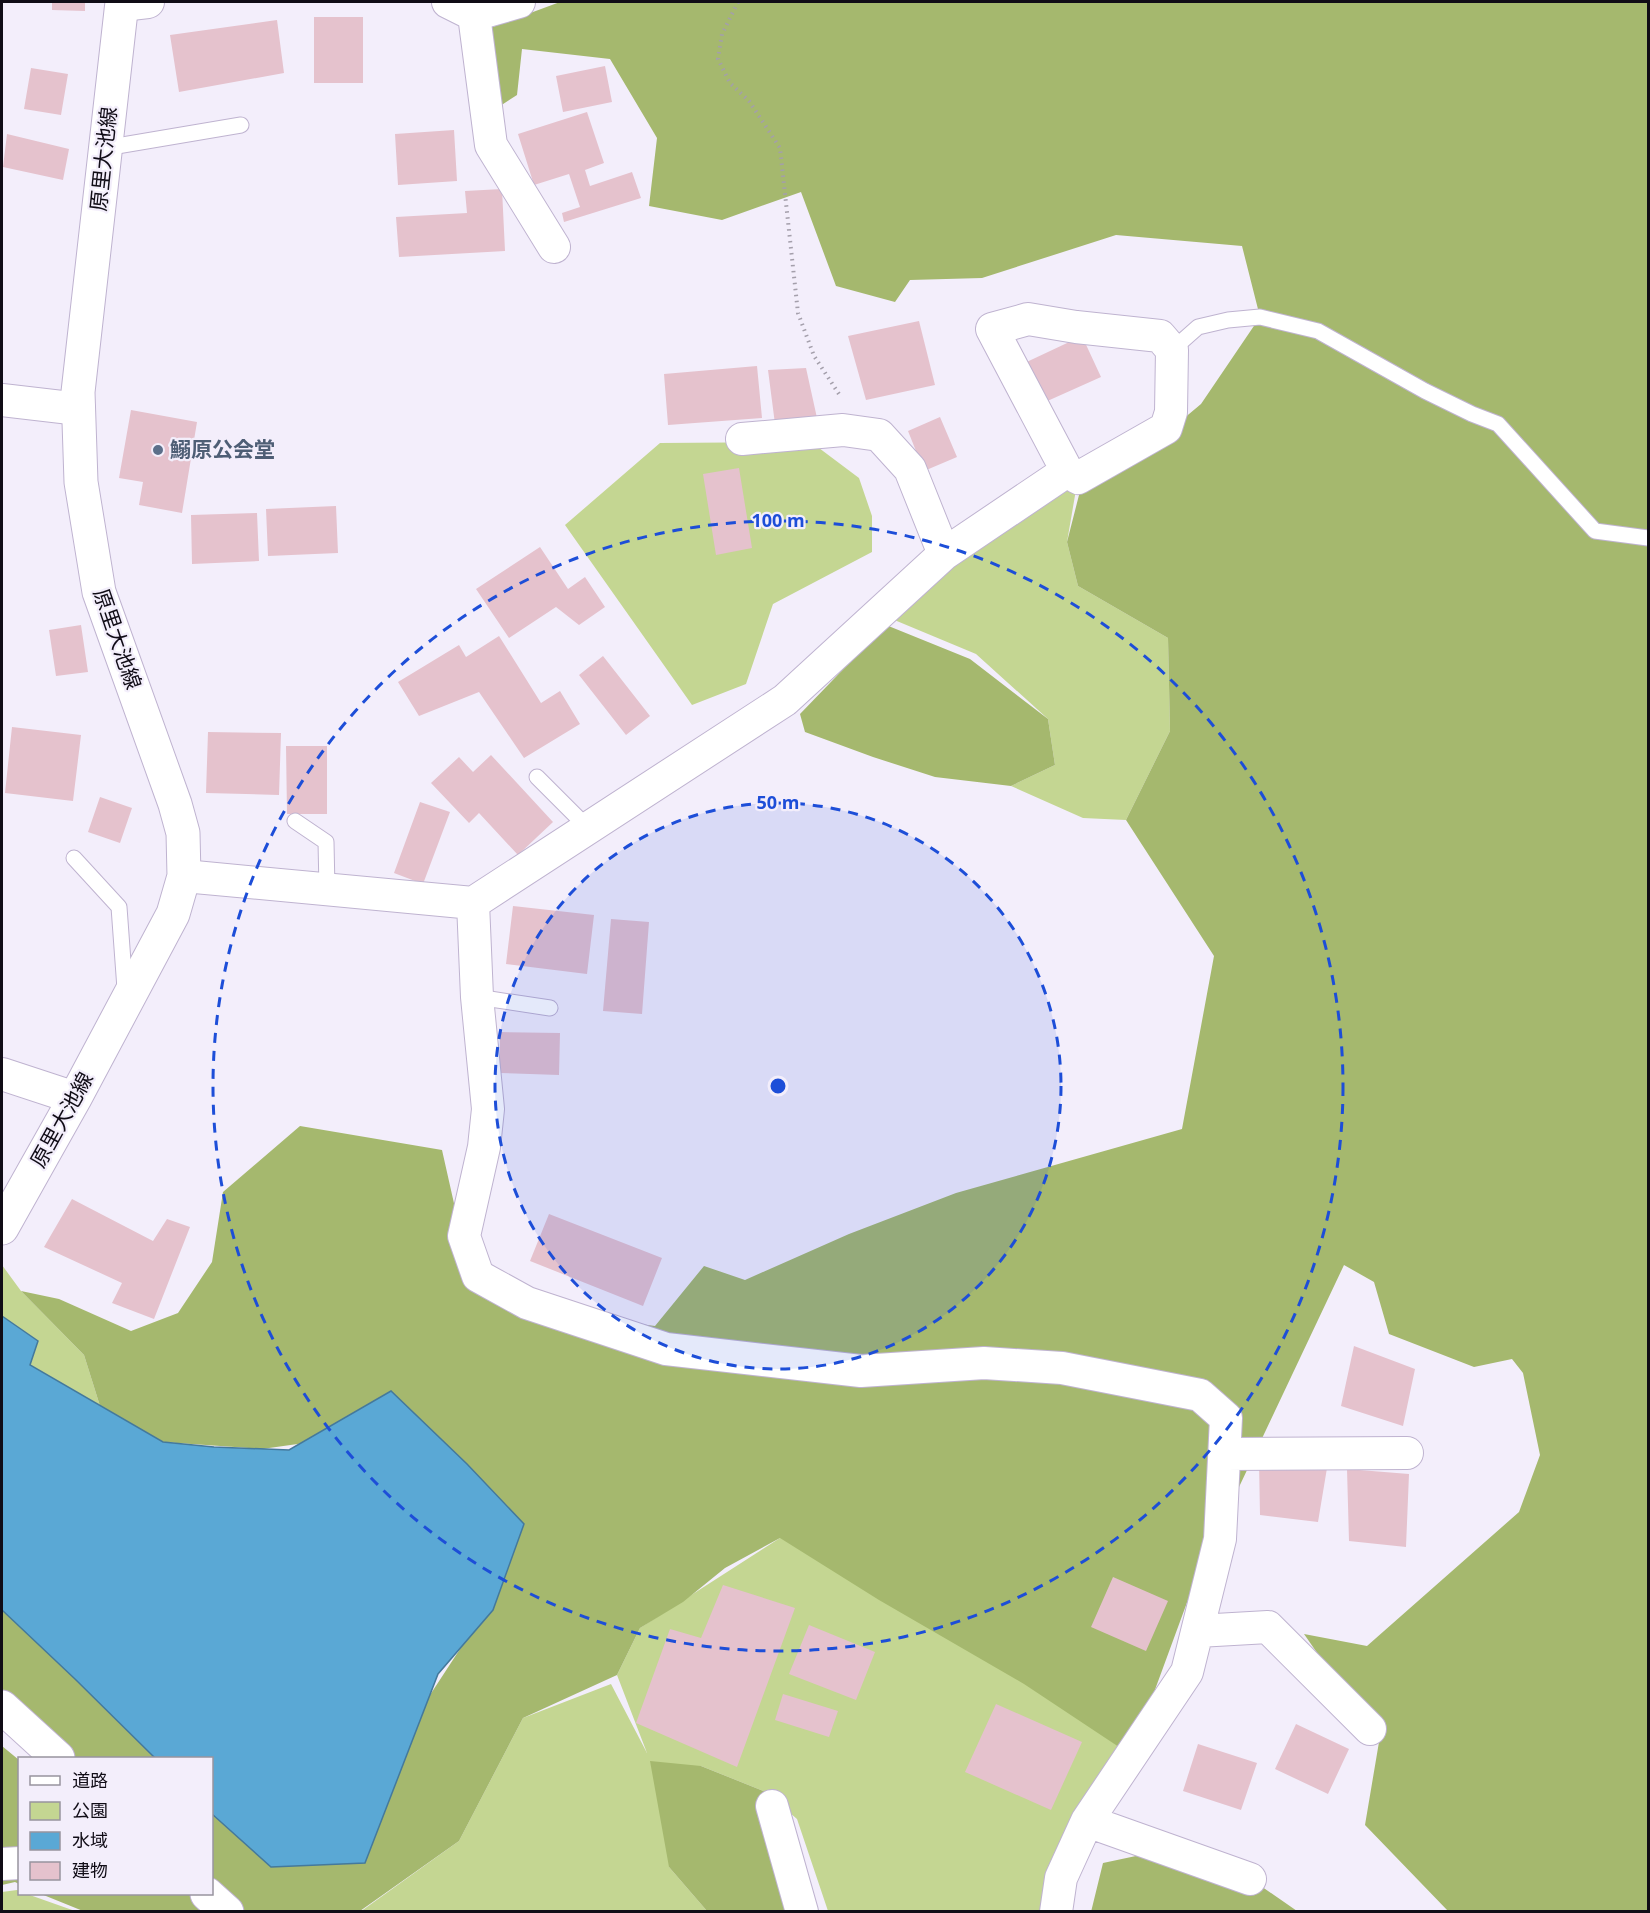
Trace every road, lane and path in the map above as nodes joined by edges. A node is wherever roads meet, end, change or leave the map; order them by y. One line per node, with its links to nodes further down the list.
1 (519, 2): 4 (street)
2 (738, 2): 9 (path)
3 (130, 3): 6 (main road, 原里大池線)
4 (461, 8): 7 (street)
5 (241, 124): 6 (lane)
6 (105, 148): 11 (main road, 原里大池線)
7 (554, 247)
8 (1173, 350): 13 (street); 13 (street); 14 (lane)
9 (839, 395)
10 (2, 400): 11 (street)
11 (79, 410): 20 (main road, 原里大池線)
12 (742, 439): 15 (street)
13 (1067, 471): 15 (street)
14 (1648, 537)
15 (944, 554): 18 (street)
16 (537, 777): 18 (lane)
17 (295, 821): 21 (lane)
18 (588, 828): 22 (street)
19 (74, 858): 24 (lane)
20 (184, 876): 21 (street); 24 (main road, 原里大池線)
21 (327, 889): 22 (street)
22 (473, 903): 23 (street)
23 (477, 997): 25 (lane); 30 (street)
24 (126, 1001): 27 (main road, 原里大池線)
25 (550, 1008)
26 (2, 1074): 27 (street)
27 (75, 1098): 28 (main road, 原里大池線)
28 (2, 1228)
29 (1407, 1453): 30 (street)
30 (1224, 1454): 31 (street)
31 (1198, 1631): 33 (street); 36 (street)
32 (2, 1707): 34 (main road)
33 (1370, 1729)
34 (57, 1757)
35 (772, 1806): 40 (street)
36 (1088, 1821): 39 (street); 41 (street)
37 (18, 1863): 38 (street)
38 (2, 1864)
39 (1250, 1879)
40 (802, 1911)
41 (1056, 1911)

